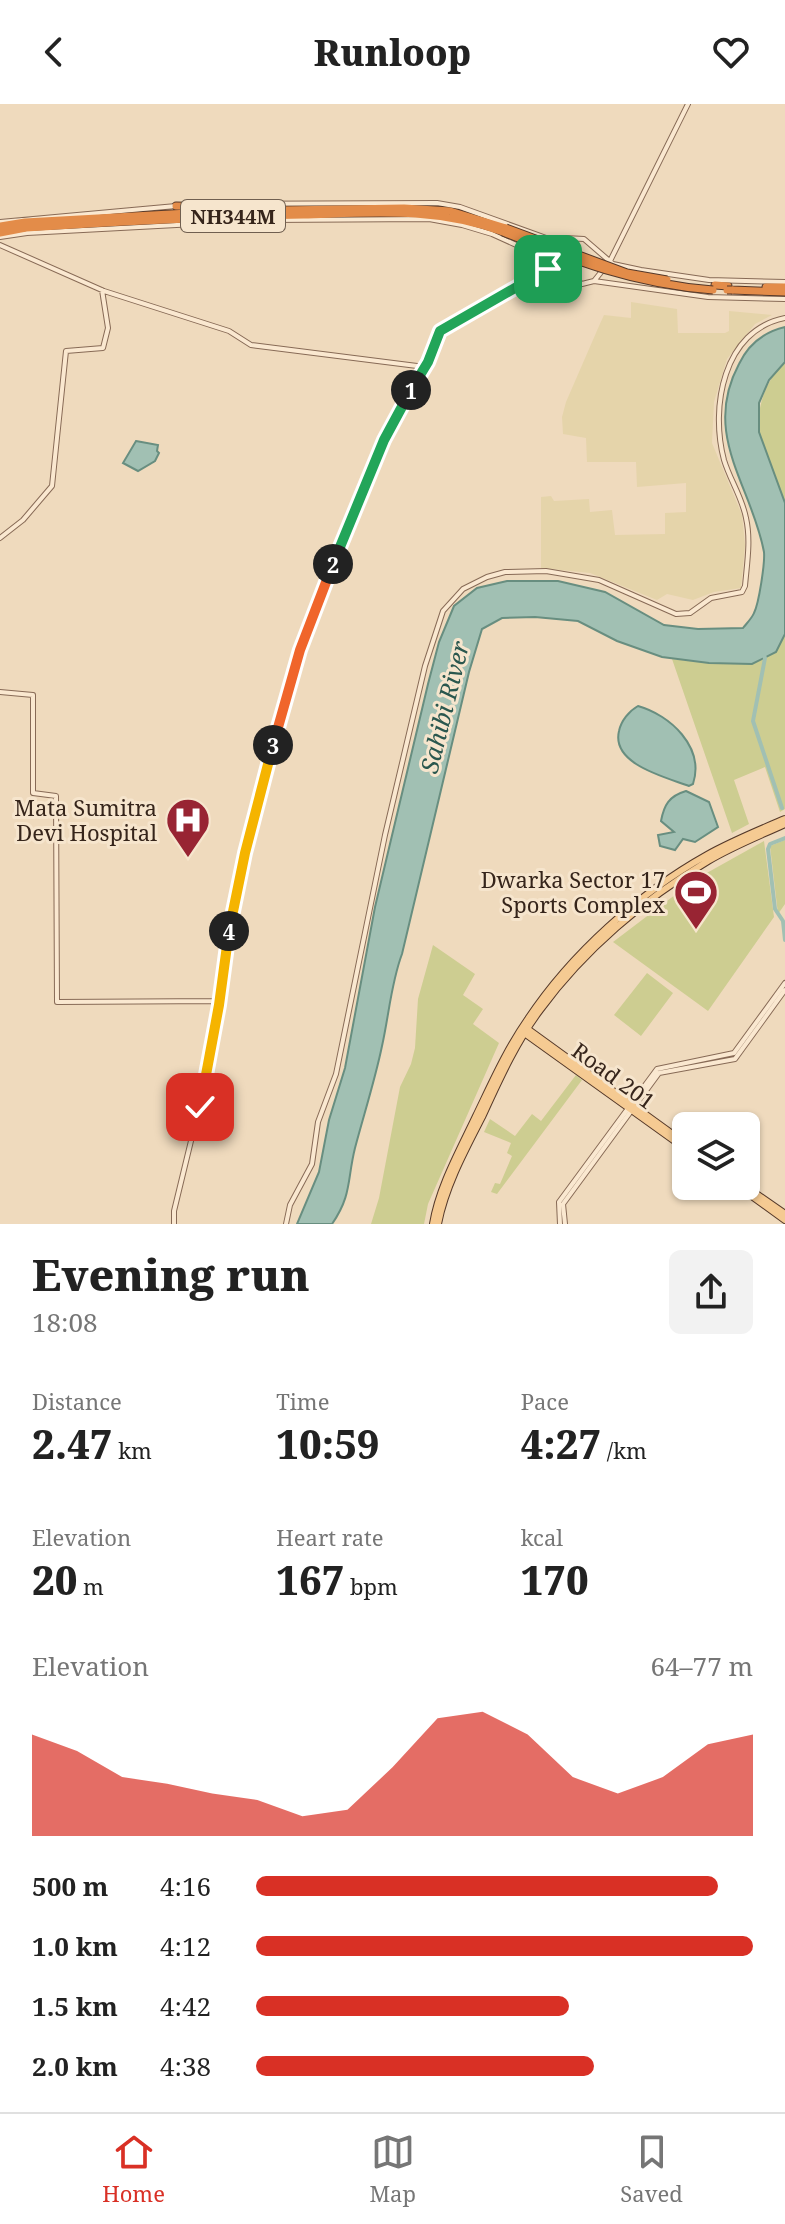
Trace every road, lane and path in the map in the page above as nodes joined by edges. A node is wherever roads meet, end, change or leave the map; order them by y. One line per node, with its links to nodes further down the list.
1 (688, 104): 9 (street)
2 (176, 206): 3 (highway); 4 (street); 7 (street)
3 (229, 214): 4 (highway, NH344M); 5 (highway); 6 (highway, NH344M); 13 (highway, NH344M, bridge)
4 (0, 224)
5 (180, 225): 6 (street); 10 (street)
6 (2, 235): 8 (street)
7 (560, 243): 9 (street); 10 (street)
8 (3, 246): 14 (street)
9 (610, 261): 11 (street); 13 (street)
10 (554, 264): 11 (street); 17 (street)
11 (594, 281): 13 (street)
12 (785, 287): 13 (highway, NH344M)
13 (730, 288): 15 (street)
14 (102, 290): 17 (street); 18 (street)
15 (785, 299)
16 (785, 318): 33 (street)
17 (425, 367): 19 (street)
18 (0, 538)
19 (301, 647): 24 (street); 26 (street)
20 (0, 692): 24 (street)
21 (785, 821): 25 (main road); 25 (main road)
22 (785, 983): 27 (street)
23 (785, 990): 27 (street)
24 (219, 1001): 26 (street)
25 (524, 1029): 27 (main road, Road 201); 34 (main road)
26 (200, 1107): 32 (street)
27 (631, 1107): 28 (main road, Road 201); 35 (street)
28 (672, 1136)
29 (760, 1198): 31 (main road)
30 (759, 1200): 31 (main road)
31 (785, 1217)
32 (174, 1224)
33 (286, 1224)
34 (436, 1224)
35 (563, 1224)

